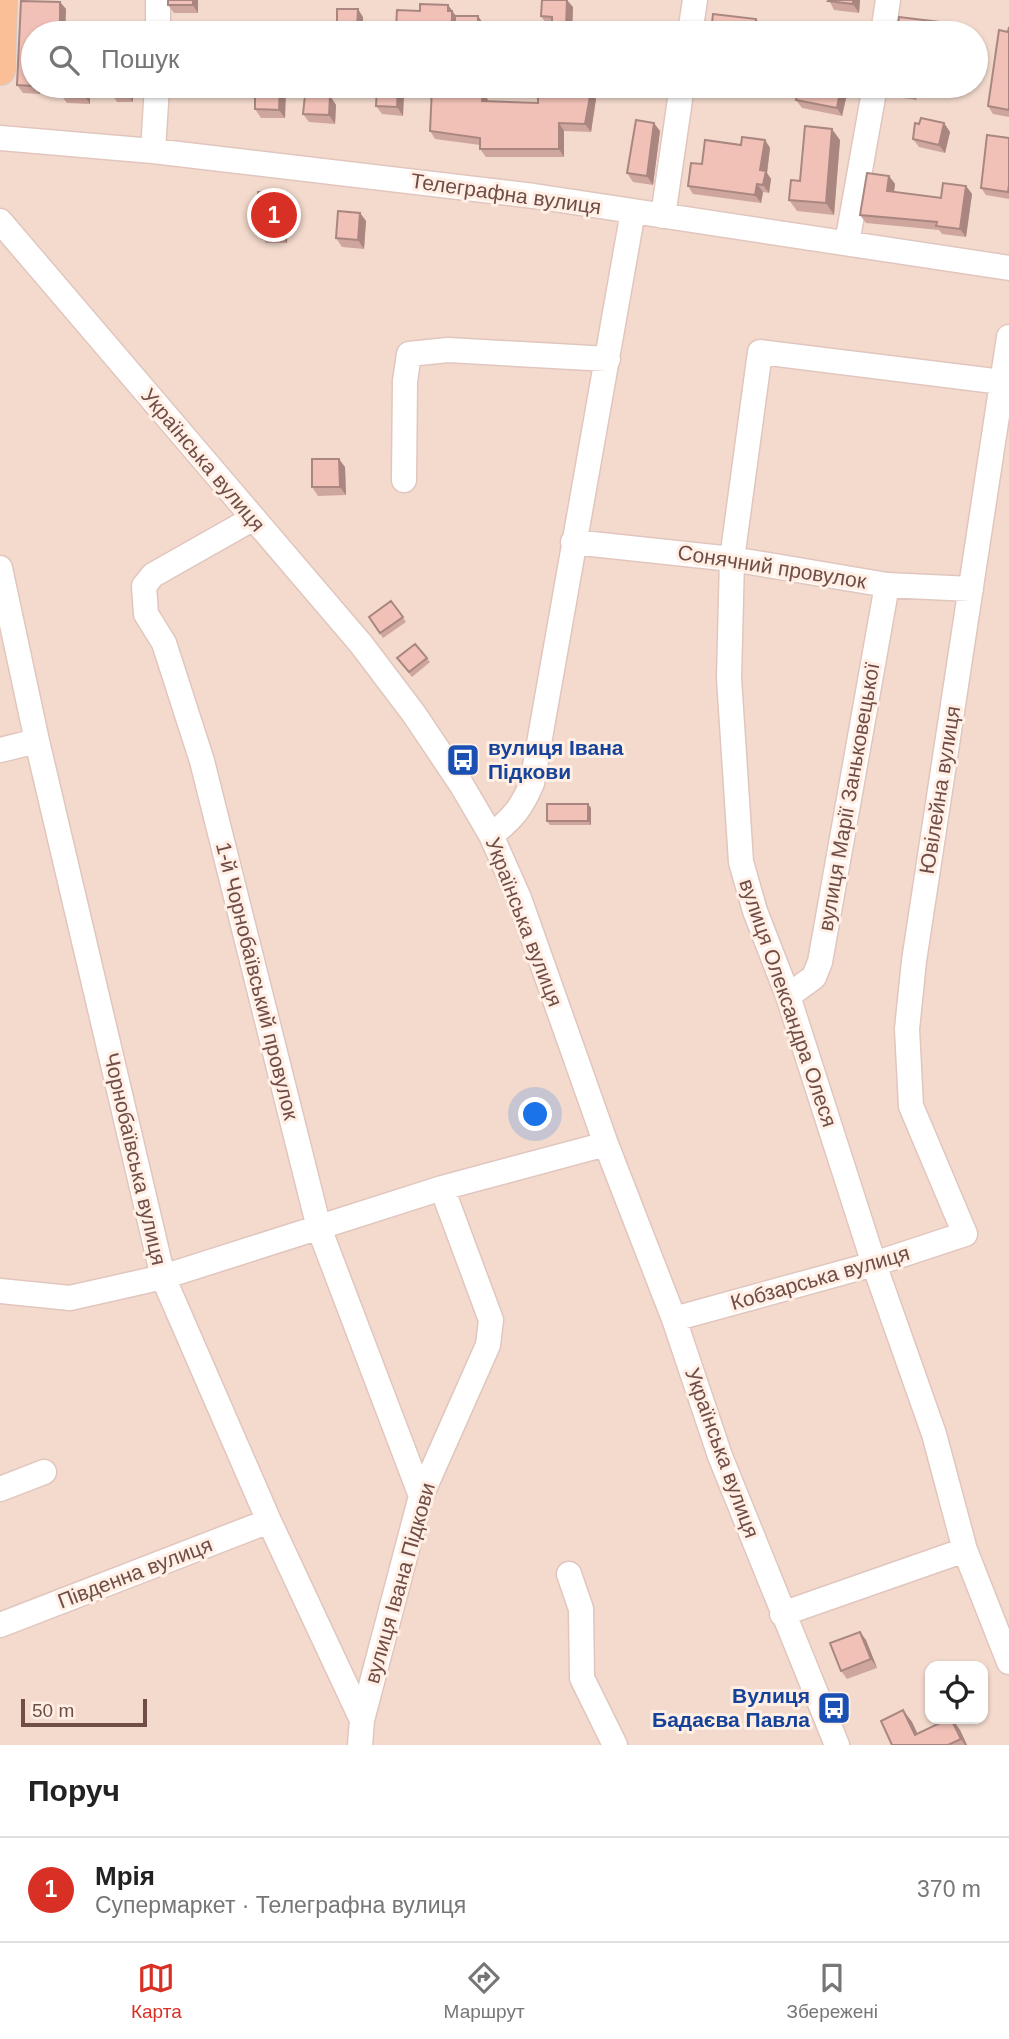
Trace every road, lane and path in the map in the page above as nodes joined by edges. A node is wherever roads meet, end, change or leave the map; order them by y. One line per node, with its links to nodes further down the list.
1 (2, 0): 8 (main road)
2 (158, 0): 5 (street)
3 (695, 0): 6 (street)
4 (888, 0): 7 (street)
5 (158, 21)
6 (692, 21)
7 (885, 21)
8 (0, 69)
9 (156, 98): 13 (street)
10 (680, 98): 15 (street)
11 (873, 98): 17 (street)
12 (0, 138): 13 (street, Телеграфна вулиця)
13 (152, 151): 14 (street, Телеграфна вулиця)
14 (634, 211): 15 (street, Телеграфна вулиця); 20 (street)
15 (663, 216): 17 (street, Телеграфна вулиця)
16 (0, 221): 23 (street, Українська вулиця)
17 (847, 243): 18 (street, Телеграфна вулиця)
18 (1009, 268)
19 (1009, 337): 21 (street, Ювілейна вулиця)
20 (608, 359): 22 (street); 24 (street)
21 (1002, 382): 25 (street, вулиця Олександра Олеся); 28 (street, Ювілейна вулиця)
22 (404, 480)
23 (252, 519): 31 (street, Українська вулиця); 35 (street, 1-й Чорнобаївський провулок)
24 (573, 542): 25 (street, Сонячний провулок); 31 (street)
25 (732, 559): 27 (street, Сонячний провулок); 32 (street, вулиця Олександра Олеся)
26 (0, 568): 29 (street, Чорнобаївська вулиця)
27 (887, 585): 28 (street, Сонячний провулок); 32 (street, вулиця Марії Заньковецької)
28 (971, 589): 36 (street, Ювілейна вулиця)
29 (37, 741): 30 (street); 38 (street, Чорнобаївська вулиця)
30 (0, 750)
31 (491, 835): 33 (street, Українська вулиця)
32 (788, 996): 37 (street, вулиця Олександра Олеся)
33 (606, 1144): 34 (street); 40 (street, Українська вулиця)
34 (442, 1188): 35 (street); 43 (street, вулиця Івана Підкови)
35 (319, 1228): 38 (street); 43 (street, 1-й Чорнобаївський провулок)
36 (965, 1234): 37 (street, Кобзарська вулиця)
37 (874, 1264): 40 (street, Кобзарська вулиця); 45 (street, вулиця Олександра Олеся)
38 (163, 1277): 39 (street); 44 (street, Чорнобаївська вулиця)
39 (0, 1291)
40 (674, 1319): 47 (street, Українська вулиця)
41 (44, 1472): 42 (street)
42 (0, 1489)
43 (421, 1496): 49 (street, вулиця Івана Підкови)
44 (269, 1521): 48 (street, Південна вулиця); 51 (street, Чорнобаївська вулиця)
45 (965, 1550): 47 (street); 50 (street, вулиця Олександра Олеся)
46 (569, 1574): 54 (street)
47 (782, 1614): 55 (street, Українська вулиця)
48 (2, 1617)
49 (378, 1660): 51 (street); 52 (street, вулиця Івана Підкови)
50 (1009, 1662)
51 (336, 1664): 52 (street, Чорнобаївська вулиця)
52 (362, 1720): 53 (street, вулиця Івана Підкови)
53 (360, 1745)
54 (615, 1745)
55 (837, 1745)

